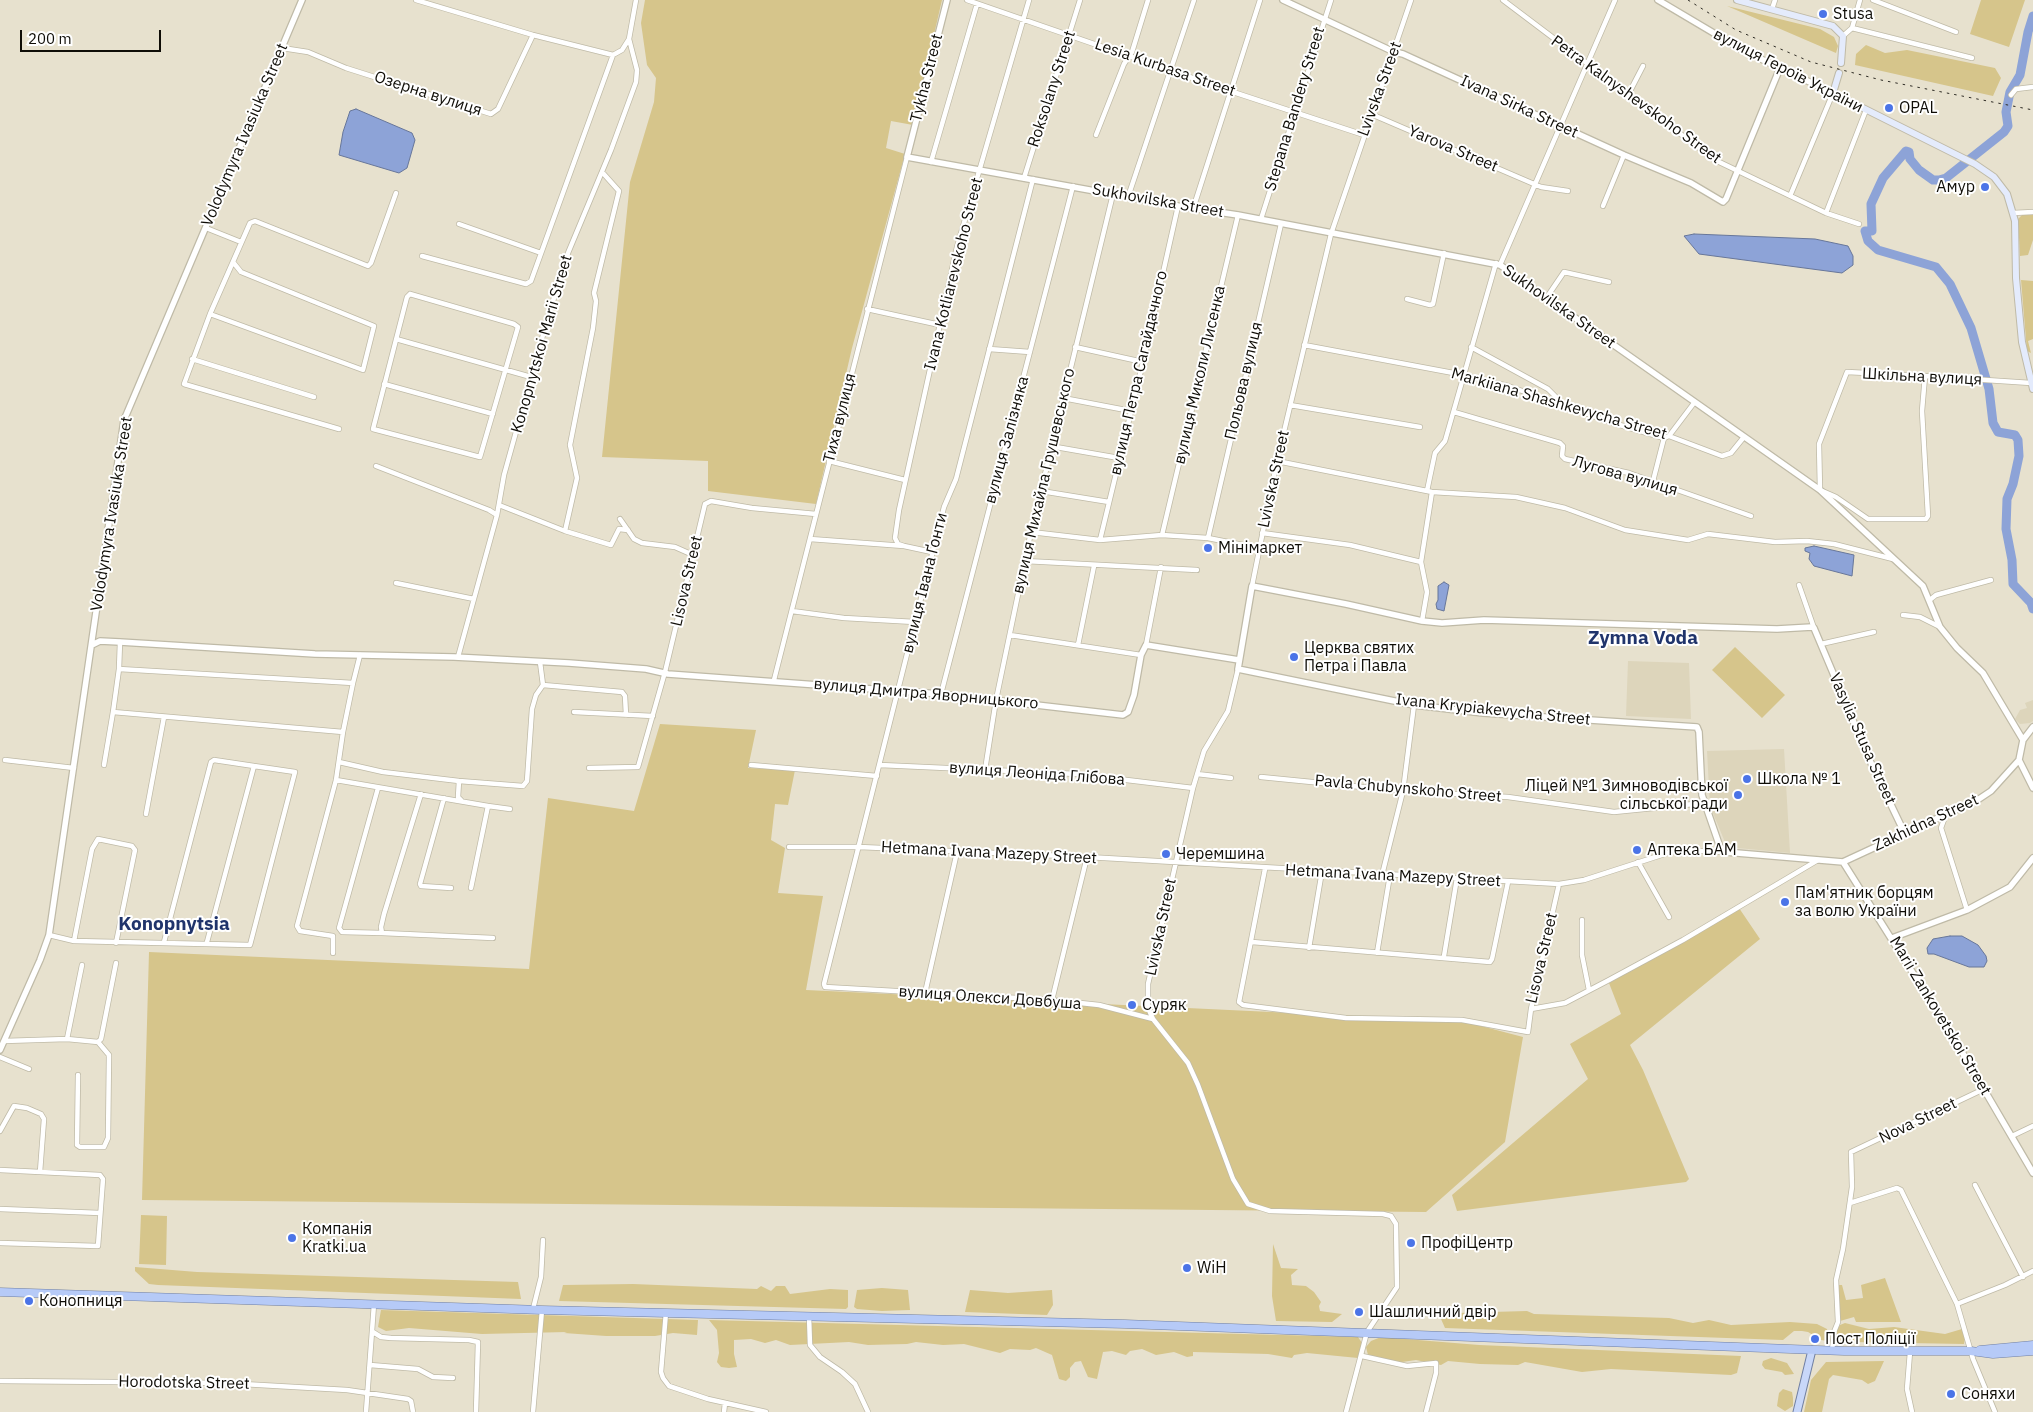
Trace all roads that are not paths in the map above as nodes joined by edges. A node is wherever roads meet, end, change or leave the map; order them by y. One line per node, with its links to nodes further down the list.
1 (302, 0): 32 (street, Volodymyra Ivasiuka Street)
2 (416, 0): 29 (street)
3 (636, 0): 31 (street)
4 (947, 0): 55 (street, Tykha Street)
5 (967, 0): 22 (street, Lesia Kurbasa Street)
6 (1028, 0): 24 (street, Ivana Kotliarevskoho Street)
7 (1080, 0): 28 (street, Roksolany Street)
8 (1148, 0): 35 (street)
9 (1194, 0): 41 (street)
10 (1260, 0): 44 (street)
11 (1283, 0): 25 (street, Ivana Sirka Street)
12 (1331, 0): 25 (street, Stepana Bandery Street)
13 (1411, 0): 33 (street, Lvivska Street)
14 (1503, 0): 38 (street, Petra Kalnyshevskoho Street)
15 (1615, 0): 38 (street)
16 (1658, 0): 40 (street, вулиця Героїв України)
17 (1737, 0): 21 (main road)
18 (1775, 0): 23 (street)
19 (1860, 0): 26 (street)
20 (1872, 0): 27 (street)
21 (1754, 3): 23 (main road)
22 (976, 4): 24 (street, Lesia Kurbasa Street); 56 (street)
23 (1772, 9): 30 (main road)
24 (1023, 19): 28 (street, Lesia Kurbasa Street); 57 (street, Ivana Kotliarevskoho Street)
25 (1324, 19): 33 (street, Ivana Sirka Street); 49 (street, Stepana Bandery Street)
26 (1852, 28): 30 (street); 36 (street)
27 (1956, 32)
28 (1069, 35): 35 (street, Lesia Kurbasa Street); 60 (street, Roksolany Street)
29 (532, 36): 32 (street, Озерна вулиця); 34 (street)
30 (1843, 36): 37 (main road)
31 (629, 39): 34 (street); 58 (street, Konopnytskoi Marii Street)
32 (282, 48): 80 (street, Volodymyra Ivasiuka Street)
33 (1394, 52): 50 (street, Lvivska Street); 51 (street, Ivana Sirka Street)
34 (613, 55): 83 (street)
35 (1130, 56): 41 (street, Lesia Kurbasa Street); 52 (street)
36 (1972, 58)
37 (1841, 63)
38 (1587, 65): 46 (street, Petra Kalnyshevskoho Street); 51 (street)
39 (1643, 66): 46 (street)
40 (1780, 68): 45 (street, вулиця Героїв України); 59 (street)
41 (1171, 71): 44 (street, Lesia Kurbasa Street); 68 (street)
42 (1839, 73): 45 (main road)
43 (2033, 87): 47 (street)
44 (1230, 91): 49 (street, Lesia Kurbasa Street); 71 (street)
45 (1833, 93): 48 (main road, вулиця Героїв України); 67 (street)
46 (1628, 95): 59 (street, Petra Kalnyshevskoho Street)
47 (2011, 95)
48 (1866, 110): 72 (street); 74 (main road, вулиця Героїв України)
49 (1295, 112): 53 (street, Lesia Kurbasa Street); 76 (street, Stepana Bandery Street)
50 (1371, 114): 53 (street, Lvivska Street); 62 (street, Yarova Street)
51 (1560, 126): 54 (street, Ivana Sirka Street); 62 (street)
52 (1096, 135)
53 (1364, 135): 81 (street, Lvivska Street)
54 (1624, 155): 59 (street, Ivana Sirka Street); 70 (street)
55 (907, 156): 56 (street, Sukhovilska Street); 91 (street, Тиха вулиця)
56 (930, 162): 57 (street, Sukhovilska Street)
57 (979, 171): 60 (street, Sukhovilska Street); 93 (street, Ivana Kotliarevskoho Street)
58 (602, 172): 105 (street, Konopnytskoi Marii Street); 137 (street)
59 (1737, 172): 67 (street, Petra Kalnyshevskoho Street)
60 (1024, 178): 61 (street, Sukhovilska Street)
61 (1033, 180): 63 (street, Sukhovilska Street); 98 (street, вулиця Івана Ґонти)
62 (1534, 185): 64 (street, Yarova Street); 87 (street)
63 (1073, 186): 66 (street, Sukhovilska Street); 99 (street, вулиця Залізняка)
64 (1568, 191)
65 (396, 193): 82 (street)
66 (1113, 194): 68 (street, Sukhovilska Street); 96 (street, вулиця Михайла Грушевського)
67 (1790, 196): 72 (street, Petra Kalnyshevskoho Street)
68 (1128, 197): 69 (street, Sukhovilska Street)
69 (1178, 206): 71 (street, Sukhovilska Street); 101 (street, вулиця Петра Сагайдачного)
70 (1603, 206)
71 (1193, 209): 75 (street, Sukhovilska Street)
72 (1826, 212): 79 (street, Petra Kalnyshevskoho Street)
73 (2033, 212): 74 (street)
74 (2013, 213): 107 (main road, вулиця Героїв України)
75 (1238, 215): 76 (street, Sukhovilska Street); 140 (street, вулиця Миколи Лисенка)
76 (1261, 219): 78 (street, Sukhovilska Street)
77 (459, 224): 83 (street)
78 (1281, 224): 81 (street, Sukhovilska Street); 141 (street, Польова вулиця)
79 (1859, 224)
80 (206, 228): 82 (street); 172 (street, Volodymyra Ivasiuka Street)
81 (1331, 234): 84 (street, Sukhovilska Street); 95 (street, Lvivska Street)
82 (241, 242): 86 (street)
83 (541, 253): 85 (street)
84 (1444, 253): 87 (street, Sukhovilska Street); 90 (street)
85 (422, 256)
86 (233, 262): 92 (street); 92 (street)
87 (1498, 264): 89 (street, Sukhovilska Street); 97 (street)
88 (1609, 282): 89 (street)
89 (1547, 298): 111 (street, Sukhovilska Street)
90 (1408, 299)
91 (867, 309): 93 (street); 122 (street, Тиха вулиця)
92 (210, 314): 100 (street)
93 (940, 325): 125 (street, Ivana Kotliarevskoho Street)
94 (396, 339): 102 (street); 102 (street); 106 (street)
95 (1304, 345): 103 (street, Markiiana Shashkevycha Street); 112 (street, Lvivska Street)
96 (1075, 347): 101 (street); 109 (street, вулиця Михайла Грушевського)
97 (1471, 348): 103 (street); 110 (street)
98 (989, 349): 99 (street); 146 (street, вулиця Івана Ґонти)
99 (1030, 352): 185 (street, вулиця Залізняка)
100 (192, 359): 108 (street); 117 (street)
101 (1143, 362): 113 (street, вулиця Петра Сагайдачного)
102 (506, 370): 105 (street); 115 (street)
103 (1464, 375): 110 (street, Markiiana Shashkevycha Street); 114 (street)
104 (1925, 376): 107 (street, Шкільна вулиця); 127 (street, Шкільна вулиця); 127 (street)
105 (531, 377): 131 (street, Konopnytskoi Marii Street)
106 (384, 384): 115 (street); 115 (street)
107 (2032, 386)
108 (314, 397)
109 (1062, 398): 113 (street); 120 (street, вулиця Михайла Грушевського)
110 (1555, 403): 118 (street, Markiiana Shashkevycha Street)
111 (1694, 403): 118 (street); 119 (street, Sukhovilska Street)
112 (1290, 405): 116 (street); 123 (street, Lvivska Street)
113 (1131, 411): 121 (street, вулиця Петра Сагайдачного)
114 (1454, 412): 126 (street, Лугова вулиця); 129 (street)
115 (493, 414)
116 (1420, 427)
117 (339, 429)
118 (1667, 437): 119 (street, Markiiana Shashkevycha Street); 126 (street)
119 (1744, 437): 127 (street, Sukhovilska Street)
120 (1050, 446): 121 (street); 128 (street, вулиця Михайла Грушевського)
121 (1119, 458): 130 (street, вулиця Петра Сагайдачного)
122 (829, 461): 125 (street); 132 (street, Тиха вулиця)
123 (1277, 461): 129 (street); 139 (street, Lvivska Street)
124 (376, 466): 133 (street)
125 (905, 480): 144 (street, Ivana Kotliarevskoho Street)
126 (1653, 481): 134 (street, Лугова вулиця)
127 (1820, 490): 148 (street, Sukhovilska Street)
128 (1041, 491): 130 (street); 138 (street, вулиця Михайла Грушевського)
129 (1430, 491): 148 (street); 150 (street)
130 (1109, 502): 143 (street, вулиця Петра Сагайдачного)
131 (498, 505): 133 (street, Konopnytskoi Marii Street); 137 (street)
132 (816, 514): 142 (street, Тиха вулиця); 147 (street, Lisova Street)
133 (497, 516): 158 (street, Konopnytskoi Marii Street)
134 (1751, 516)
135 (620, 519): 136 (street)
136 (628, 530): 137 (street); 147 (street)
137 (566, 531)
138 (1031, 532): 143 (street); 149 (street, вулиця Михайла Грушевського)
139 (1262, 533): 145 (street, Lvivska Street); 150 (street)
140 (1162, 535): 141 (street); 143 (street)
141 (1208, 538): 145 (street)
142 (810, 539): 144 (street); 160 (street, Тиха вулиця)
143 (1100, 540)
144 (904, 546): 146 (street)
145 (1258, 548): 157 (street, Lvivska Street)
146 (932, 552): 163 (street, вулиця Івана Ґонти)
147 (693, 555): 180 (street, Lisova Street)
148 (1894, 559): 159 (street, Sukhovilska Street)
149 (1025, 561): 151 (street); 167 (street, вулиця Михайла Грушевського)
150 (1421, 562): 162 (street)
151 (1094, 566): 152 (street); 170 (street)
152 (1160, 567): 153 (street); 171 (street)
153 (1197, 570)
154 (1991, 580): 159 (street)
155 (396, 583): 158 (street)
156 (1799, 585): 165 (street, Vasylia Stusa Street)
157 (1252, 586): 162 (street); 176 (street, Lvivska Street)
158 (474, 599): 175 (street, Konopnytskoi Marii Street)
159 (1931, 599): 164 (street, Sukhovilska Street)
160 (792, 611): 163 (street); 181 (street, Тиха вулиця)
161 (1903, 615): 164 (street)
162 (1422, 621): 165 (street)
163 (915, 622): 184 (street, вулиця Івана Ґонти)
164 (1940, 627): 195 (street, Sukhovilska Street)
165 (1814, 628): 169 (street, Vasylia Stusa Street)
166 (1874, 632): 169 (street)
167 (1010, 635): 170 (street); 186 (street, вулиця Михайла Грушевського)
168 (120, 642): 172 (street, вулиця Дмитра Яворницького); 174 (street, вулиця Дмитра Яворницького); 178 (street)
169 (1822, 644): 224 (street, Vasylia Stusa Street)
170 (1078, 645): 173 (street)
171 (1146, 645): 173 (street); 176 (street)
172 (92, 646): 203 (street, Volodymyra Ivasiuka Street)
173 (1142, 655): 186 (street, вулиця Дмитра Яворницького)
174 (360, 656): 175 (street, вулиця Дмитра Яворницького); 182 (street)
175 (458, 657): 177 (street, вулиця Дмитра Яворницького)
176 (1239, 660): 179 (street, Lvivska Street)
177 (540, 662): 180 (street, вулиця Дмитра Яворницького); 183 (street)
178 (119, 669): 182 (street); 188 (street)
179 (1238, 669): 187 (street, Ivana Krypiakevycha Street); 206 (street, Lvivska Street)
180 (664, 672): 181 (street, вулиця Дмитра Яворницького); 191 (street, Lisova Street)
181 (774, 680): 184 (street, вулиця Дмитра Яворницького)
182 (354, 683): 194 (street)
183 (543, 685): 190 (street); 211 (street)
184 (899, 691): 185 (street, вулиця Дмитра Яворницького); 201 (street, вулиця Івана Ґонти)
185 (941, 694): 186 (street, вулиця Дмитра Яворницького)
186 (996, 700): 205 (street, вулиця Михайла Грушевського)
187 (1414, 705): 215 (street); 219 (street, Ivana Krypiakevycha Street)
188 (112, 712): 192 (street); 199 (street)
189 (574, 712): 190 (street)
190 (626, 715): 191 (street)
191 (653, 716): 204 (street, Lisova Street)
192 (164, 717): 194 (street); 222 (street)
193 (2033, 727): 195 (street)
194 (343, 732): 198 (street)
195 (2023, 740): 197 (street)
196 (5, 760): 203 (street)
197 (2020, 760): 214 (street); 223 (street, Zakhidna Street)
198 (339, 762): 210 (street); 211 (street)
199 (104, 765)
200 (751, 765): 207 (street)
201 (880, 765): 205 (street, вулиця Леоніда Глібова); 207 (street, вулиця Івана Ґонти)
202 (254, 766): 252 (street); 253 (street); 253 (street)
203 (74, 768): 247 (street, Volodymyra Ivasiuka Street)
204 (589, 768)
205 (985, 770): 213 (street, вулиця Леоніда Глібова)
206 (1197, 774): 209 (street); 213 (street, Lvivska Street)
207 (877, 776): 226 (street, вулиця Івана Ґонти)
208 (1261, 777): 215 (street, Pavla Chubynskoho Street)
209 (1231, 778)
210 (336, 780): 212 (street); 257 (street)
211 (459, 782): 218 (street)
212 (378, 788): 216 (street); 248 (street)
213 (1193, 788): 232 (street, Lvivska Street)
214 (2033, 788)
215 (1403, 791): 219 (street, Pavla Chubynskoho Street); 237 (street)
216 (421, 794): 217 (street); 248 (street)
217 (444, 798): 218 (street); 242 (street)
218 (461, 800): 220 (street)
219 (1704, 803): 228 (street)
220 (488, 806): 221 (street); 243 (street)
221 (510, 808)
222 (146, 814)
223 (1946, 814): 224 (street, Zakhidna Street); 244 (street)
224 (1904, 832): 234 (street, Zakhidna Street)
225 (788, 847): 226 (street, Hetmana Ivana Mazepy Street)
226 (859, 847): 227 (street, Hetmana Ivana Mazepy Street); 262 (street, вулиця Івана Ґонти)
227 (957, 852): 229 (street, Hetmana Ivana Mazepy Street); 264 (street)
228 (1725, 852): 231 (street, Hetmana Ivana Mazepy Street); 233 (street, Hetmana Ivana Mazepy Street)
229 (1087, 858): 232 (street, Hetmana Ivana Mazepy Street); 265 (street)
230 (2033, 858): 244 (street)
231 (1818, 860): 234 (street, Hetmana Ivana Mazepy Street); 263 (street)
232 (1175, 862): 235 (street, Hetmana Ivana Mazepy Street); 267 (street, Lvivska Street)
233 (1638, 862): 241 (street, Hetmana Ivana Mazepy Street); 245 (street)
234 (1843, 862): 250 (street, Marii Zankovetskoi Street)
235 (1265, 868): 236 (street, Hetmana Ivana Mazepy Street); 254 (street)
236 (1322, 871): 237 (street, Hetmana Ivana Mazepy Street); 256 (street)
237 (1382, 875): 238 (street, Hetmana Ivana Mazepy Street)
238 (1390, 875): 239 (street, Hetmana Ivana Mazepy Street); 258 (street)
239 (1456, 878): 240 (street, Hetmana Ivana Mazepy Street); 259 (street)
240 (1508, 882): 241 (street, Hetmana Ivana Mazepy Street); 259 (street)
241 (1559, 884): 266 (street, Lisova Street)
242 (451, 888)
243 (471, 888)
244 (1967, 910): 250 (street)
245 (1669, 917)
246 (1582, 920): 263 (street)
247 (49, 934): 251 (street); 269 (street, Volodymyra Ivasiuka Street)
248 (382, 934): 249 (street)
249 (493, 938)
250 (1892, 938): 275 (street, Marii Zankovetskoi Street)
251 (74, 942): 255 (street); 255 (street)
252 (164, 942): 253 (street); 255 (street)
253 (207, 942)
254 (1252, 942): 256 (street); 266 (street, Lisova Street)
255 (116, 943)
256 (1309, 948): 258 (street)
257 (333, 953)
258 (1377, 953): 259 (street)
259 (1444, 956)
260 (116, 963): 270 (street)
261 (82, 965): 268 (street)
262 (825, 988): 264 (street, вулиця Олекси Довбуша)
263 (1588, 990): 266 (street)
264 (925, 993): 265 (street, вулиця Олекси Довбуша)
265 (1052, 1000): 267 (street, вулиця Олекси Довбуша)
266 (1531, 1009)
267 (1153, 1019): 298 (street)
268 (67, 1039): 269 (street); 270 (street)
269 (4, 1041): 271 (street, Volodymyra Ivasiuka Street)
270 (98, 1042): 274 (street)
271 (0, 1050)
272 (0, 1057): 273 (street)
273 (29, 1069)
274 (78, 1075)
275 (1984, 1089): 278 (street, Marii Zankovetskoi Street); 283 (street, Nova Street)
276 (2033, 1126): 278 (street)
277 (0, 1131): 280 (street)
278 (2012, 1136): 281 (street, Marii Zankovetskoi Street)
279 (0, 1170): 280 (street)
280 (40, 1172): 285 (street)
281 (2033, 1173)
282 (1975, 1185): 289 (street)
283 (1850, 1202): 292 (street); 301 (street)
284 (0, 1209): 285 (street)
285 (100, 1213): 287 (street)
286 (543, 1240): 293 (street)
287 (0, 1243)
288 (2033, 1271): 289 (street)
289 (2022, 1277): 292 (street)
290 (0, 1292): 291 (highway)
291 (374, 1304): 293 (highway); 297 (street)
292 (1957, 1304): 302 (street)
293 (533, 1309): 294 (highway)
294 (542, 1310): 295 (highway); 316 (street)
295 (666, 1312): 296 (highway); 312 (street)
296 (809, 1316): 298 (highway); 319 (street)
297 (374, 1332): 308 (street); 315 (street)
298 (1367, 1332): 300 (highway); 305 (street)
299 (2033, 1344): 302 (highway)
300 (1812, 1350): 301 (highway); 322 (main road)
301 (1832, 1351): 304 (highway)
302 (1971, 1351): 303 (highway); 304 (highway); 324 (street)
303 (2033, 1351)
304 (1910, 1352): 306 (street)
305 (1362, 1356): 320 (street); 321 (street)
306 (1908, 1362): 307 (street); 323 (street)
307 (1915, 1362)
308 (370, 1365): 309 (street); 311 (street)
309 (453, 1378)
310 (0, 1381): 311 (street, Horodotska Street)
311 (368, 1395): 313 (street); 314 (street, Horodotska Street)
312 (725, 1403): 317 (street); 318 (street)
313 (366, 1412)
314 (412, 1412)
315 (476, 1412)
316 (532, 1412)
317 (724, 1412)
318 (766, 1412)
319 (868, 1412)
320 (1346, 1412)
321 (1426, 1412)
322 (1797, 1412)
323 (1912, 1412)
324 (1995, 1412)

